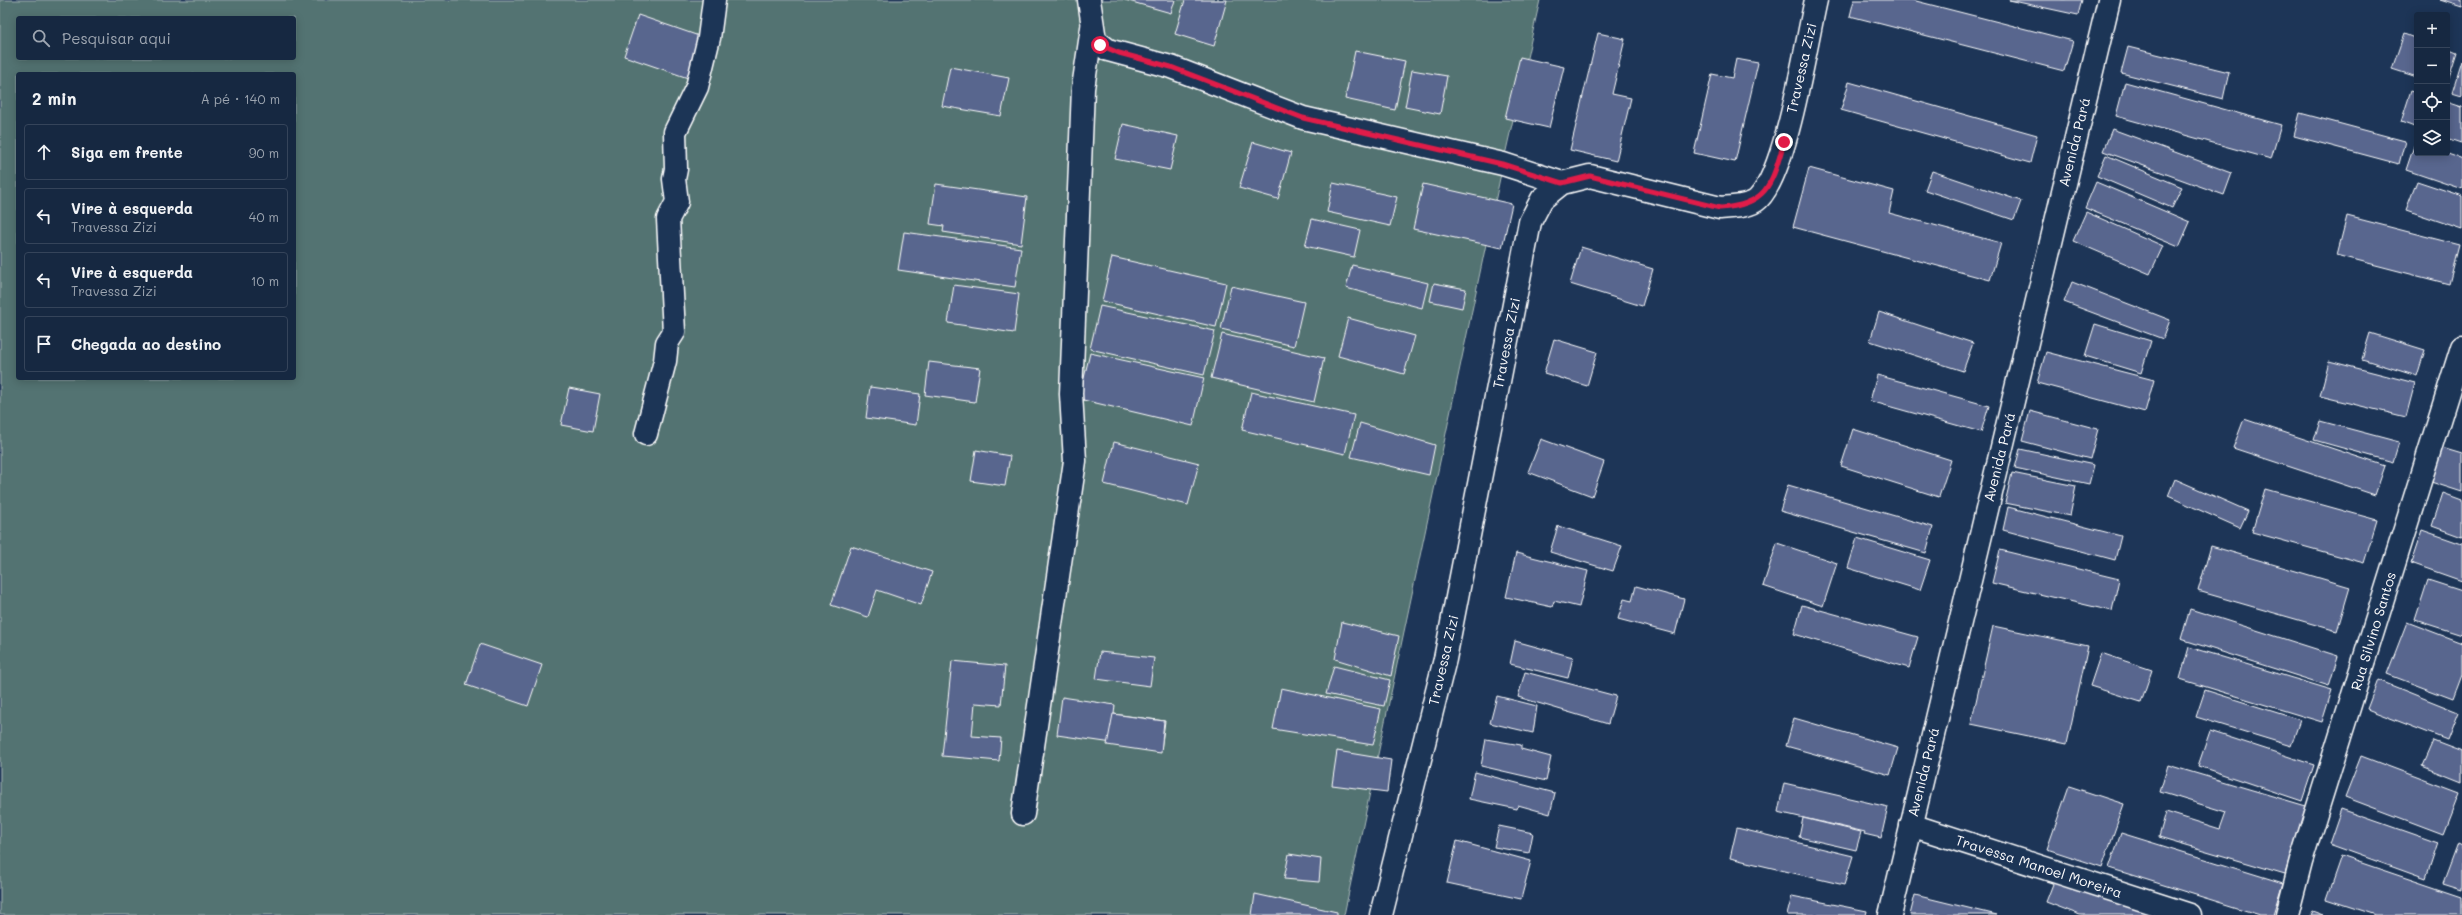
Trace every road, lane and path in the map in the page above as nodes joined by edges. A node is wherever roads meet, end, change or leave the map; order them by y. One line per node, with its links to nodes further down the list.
1 (714, 0): 8 (street)
2 (1089, 0): 5 (street)
3 (1816, 0): 6 (street, Travessa Zizi)
4 (2109, 0): 10 (street, Avenida Pará)
5 (1092, 28): 6 (street); 9 (street)
6 (1562, 183): 11 (street, Travessa Zizi)
7 (2462, 347): 14 (street, Rua Silvino Santos)
8 (646, 434)
9 (1023, 814)
10 (1911, 825): 12 (street, Avenida Pará); 13 (street, Travessa Manoel Moreira)
11 (1381, 915)
12 (1890, 915)
13 (2190, 915)
14 (2287, 915)

